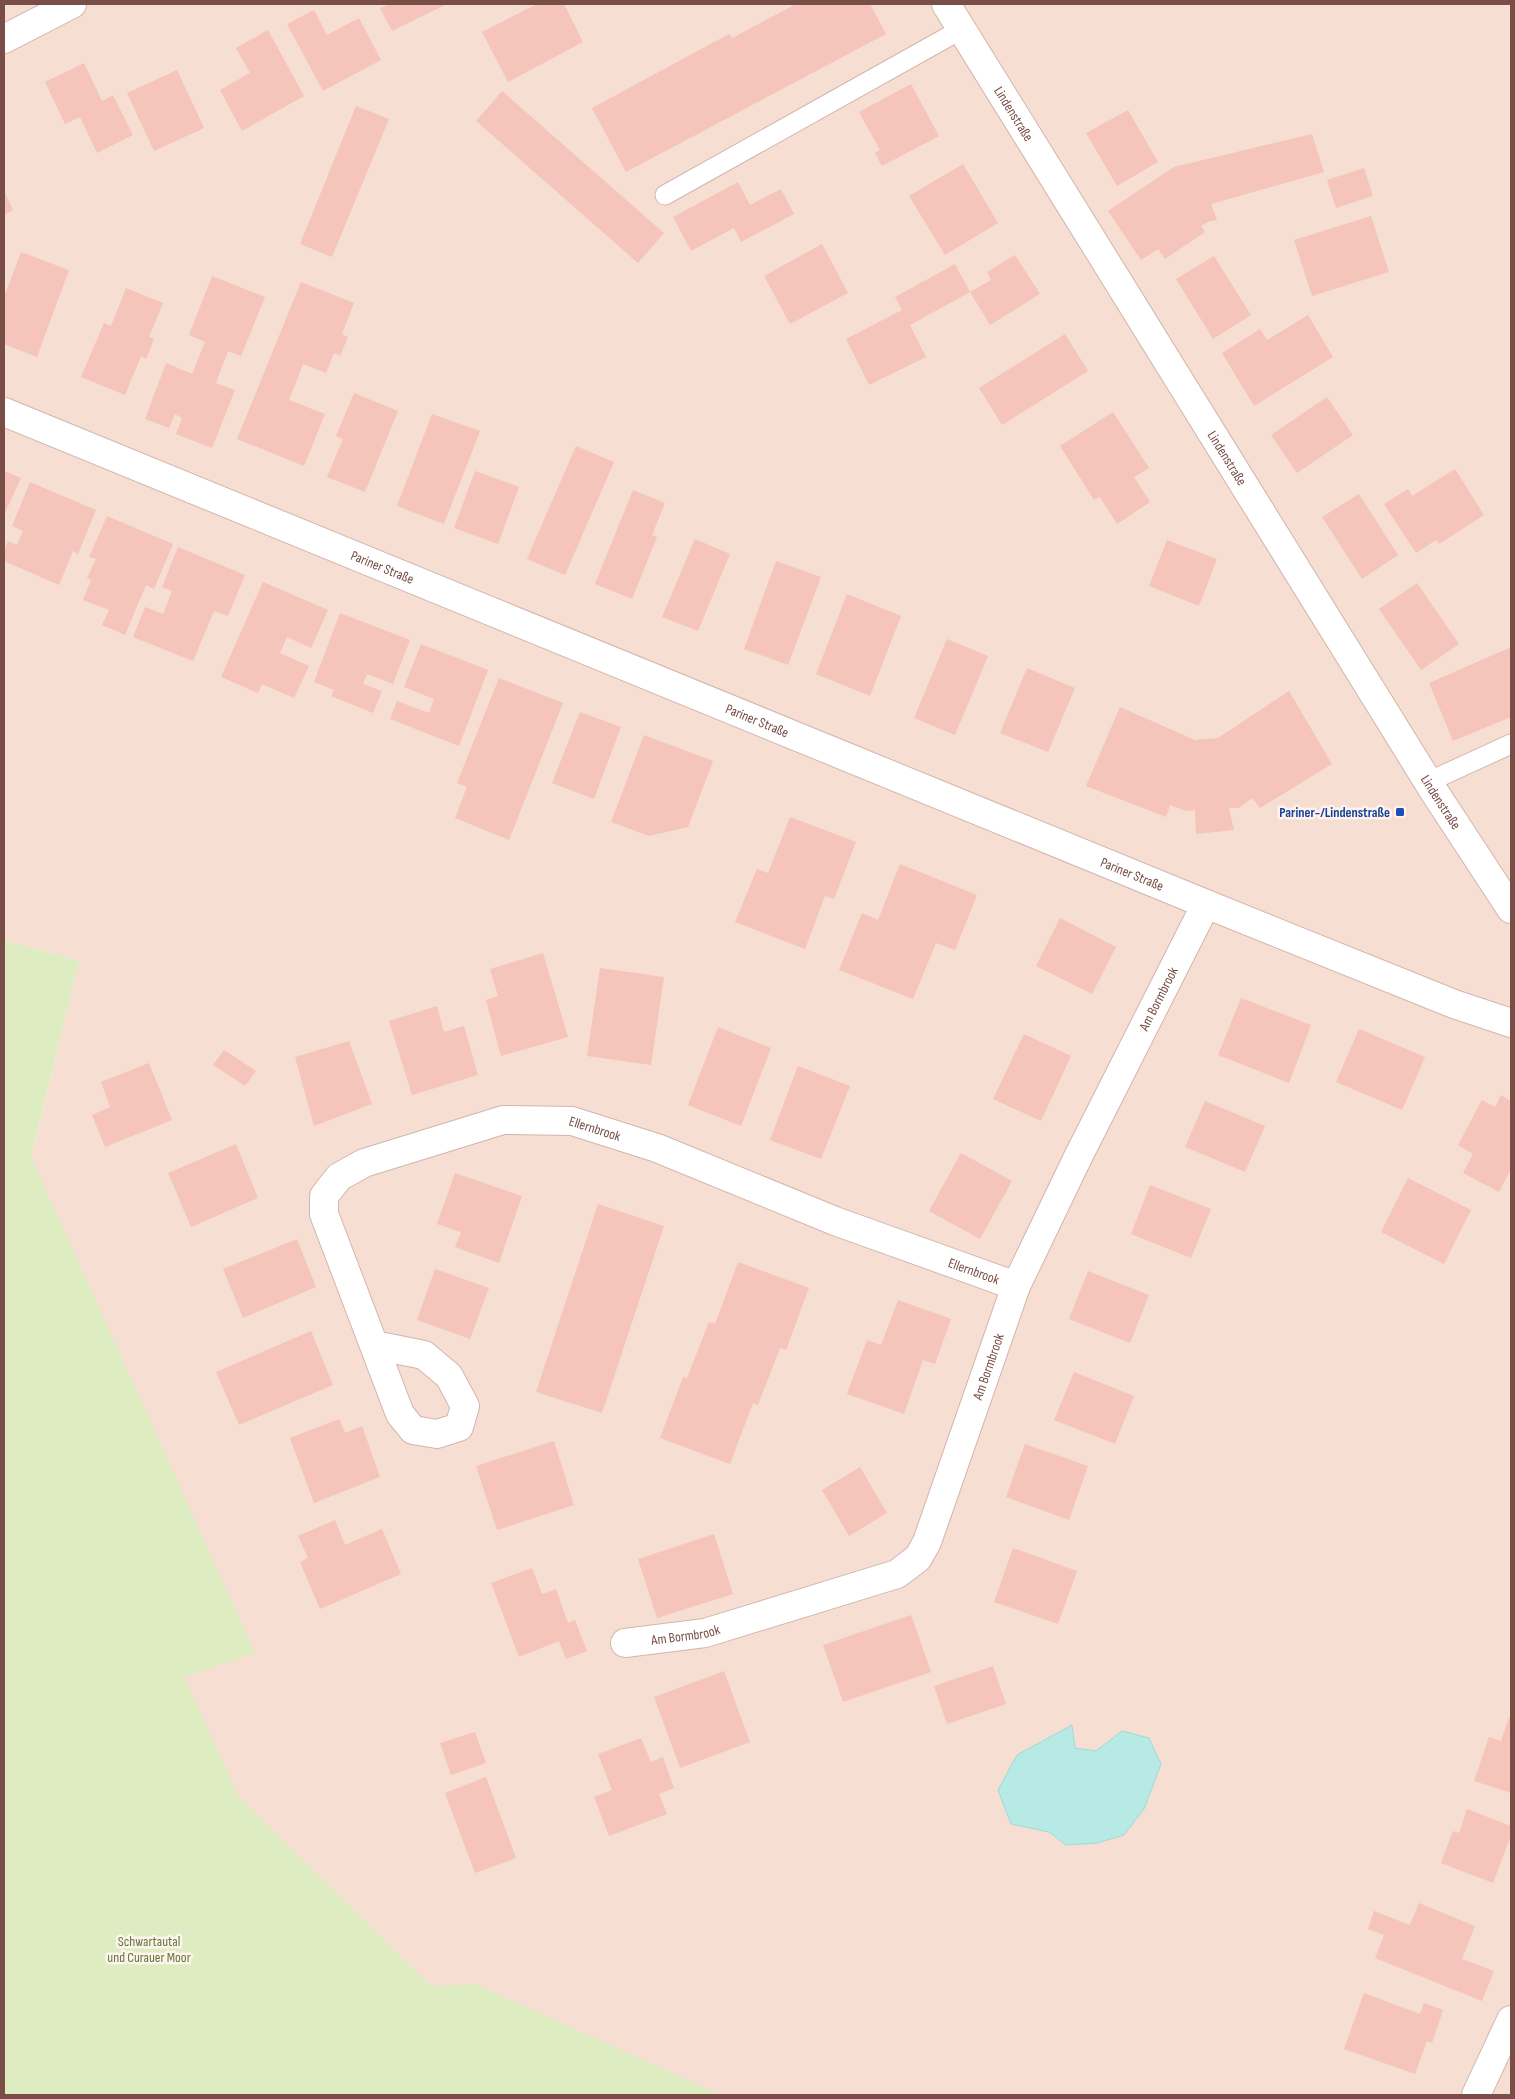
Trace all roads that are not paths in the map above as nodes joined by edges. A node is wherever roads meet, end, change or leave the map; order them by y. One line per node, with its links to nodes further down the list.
1 (69, 4): 4 (street)
2 (946, 4): 3 (street, Lindenstraße)
3 (962, 29): 5 (lane); 8 (street, Lindenstraße)
4 (4, 39)
5 (665, 195)
6 (4, 412): 9 (street, Pariner Straße)
7 (1511, 744): 8 (lane)
8 (1428, 782): 10 (street, Lindenstraße)
9 (1206, 904): 11 (street, Pariner Straße); 12 (street, Am Bormbrook)
10 (1511, 909)
11 (1511, 1024)
12 (1016, 1286): 13 (street, Ellernbrook); 14 (street, Am Bormbrook)
13 (374, 1345)
14 (625, 1643)
15 (1511, 2020): 16 (street)
16 (1476, 2095)

